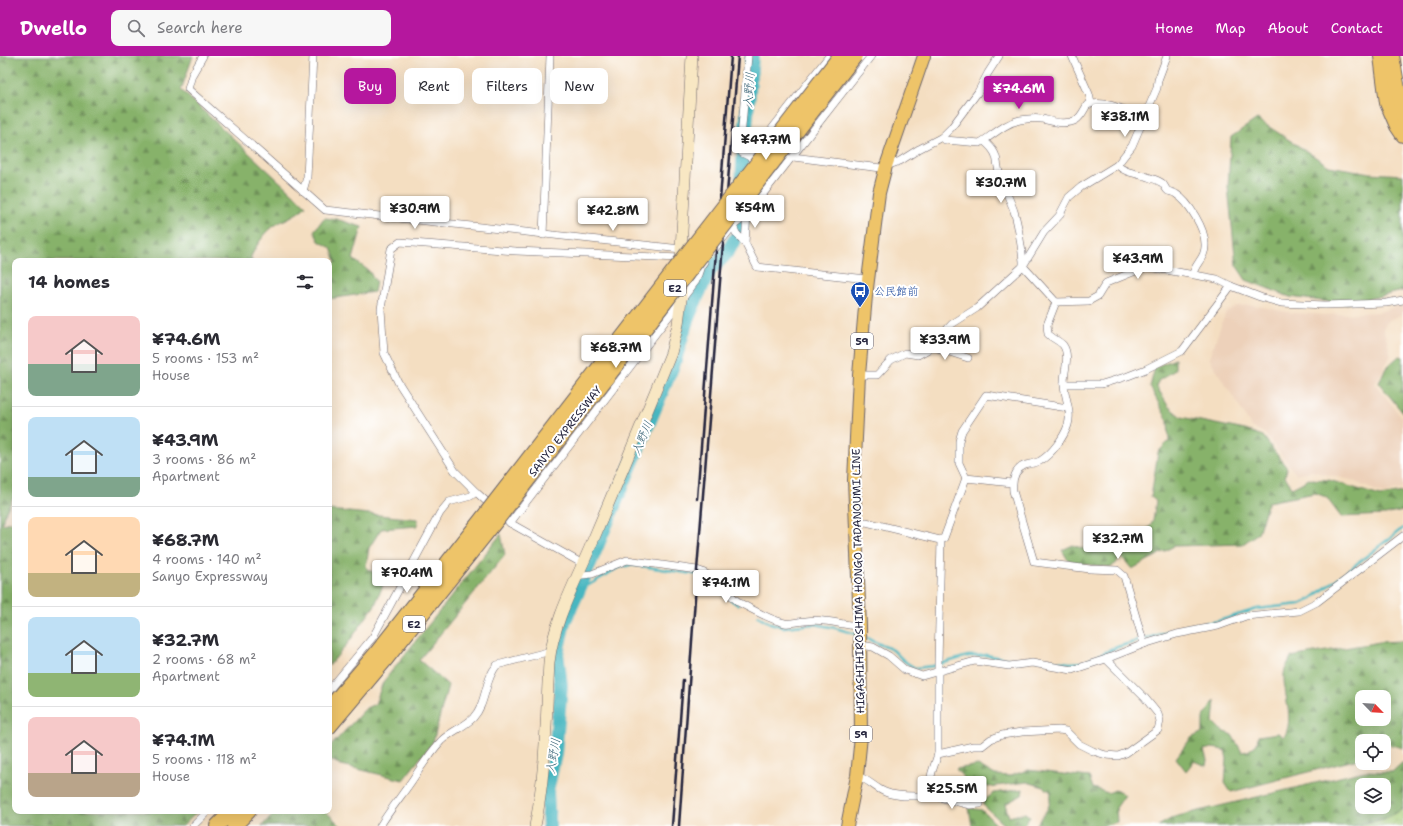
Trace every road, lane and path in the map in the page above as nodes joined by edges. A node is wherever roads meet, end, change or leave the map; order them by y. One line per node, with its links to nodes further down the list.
1 (203, 56): 27 (street)
2 (313, 56): 27 (street)
3 (550, 56): 30 (street)
4 (692, 56): 32 (street)
5 (748, 56): 22 (street)
6 (829, 56): 22 (street)
7 (840, 56): 48 (highway, SANYO EXPRESSWAY / E2, bridge)
8 (855, 56): 48 (highway, SANYO EXPRESSWAY / E2, bridge)
9 (871, 56): 23 (street)
10 (924, 56): 25 (main road, HIGASHIHIROSHIMA HONGO TADANOUMI LINE / 59)
11 (999, 56): 20 (street)
12 (1072, 56): 16 (street)
13 (1167, 56): 18 (street)
14 (1381, 56): 19 (highway)
15 (1392, 56): 17 (highway)
16 (1091, 104): 18 (street); 21 (street)
17 (1403, 117)
18 (1144, 118): 24 (street)
19 (1403, 135)
20 (942, 137): 21 (street); 25 (street)
21 (984, 141): 33 (street)
22 (746, 155): 26 (street)
23 (793, 156): 25 (street); 26 (street)
24 (1117, 165): 33 (street); 34 (street)
25 (886, 166): 35 (main road, HIGASHIHIROSHIMA HONGO TADANOUMI LINE / 59)
26 (771, 182): 28 (street)
27 (303, 191): 30 (street)
28 (746, 215): 29 (street); 31 (street)
29 (735, 224): 31 (street); 37 (street)
30 (543, 234): 32 (street)
31 (741, 238): 35 (street)
32 (680, 253): 37 (street); 47 (street)
33 (1023, 266): 39 (street); 40 (street)
34 (1193, 274): 36 (street); 39 (street)
35 (867, 279): 42 (main road, HIGASHIHIROSHIMA HONGO TADANOUMI LINE / 59)
36 (1231, 286): 38 (street); 43 (street)
37 (681, 299): 48 (street); 52 (street)
38 (1403, 300)
39 (1056, 302): 43 (street)
40 (933, 344): 41 (street); 42 (street)
41 (968, 358)
42 (859, 375): 49 (main road, HIGASHIHIROSHIMA HONGO TADANOUMI LINE / 59)
43 (1064, 384): 44 (street)
44 (1068, 408): 45 (street); 46 (street)
45 (966, 478): 46 (street); 51 (street)
46 (1012, 483): 54 (street)
47 (476, 492): 48 (street); 58 (street)
48 (498, 518): 52 (street); 59 (highway, SANYO EXPRESSWAY / E2); 60 (highway, SANYO EXPRESSWAY / E2)
49 (855, 523): 51 (street); 53 (main road, HIGASHIHIROSHIMA HONGO TADANOUMI LINE / 59)
50 (1403, 536): 54 (street)
51 (941, 540): 57 (street)
52 (582, 571): 53 (street); 55 (street)
53 (861, 636): 57 (street); 62 (main road, HIGASHIHIROSHIMA HONGO TADANOUMI LINE / 59)
54 (1143, 641): 56 (street)
55 (550, 650): 71 (street); 72 (street)
56 (1106, 659): 57 (street); 61 (street)
57 (938, 667): 61 (street)
58 (332, 686)
59 (332, 704)
60 (332, 723)
61 (938, 754): 63 (street)
62 (857, 776): 63 (street); 73 (main road, HIGASHIHIROSHIMA HONGO TADANOUMI LINE / 59)
63 (927, 794): 64 (street)
64 (980, 804)
65 (205, 814): 68 (street)
66 (229, 814): 69 (highway)
67 (246, 814): 70 (highway)
68 (193, 826)
69 (217, 826)
70 (234, 826)
71 (380, 826)
72 (535, 826)
73 (847, 826)

